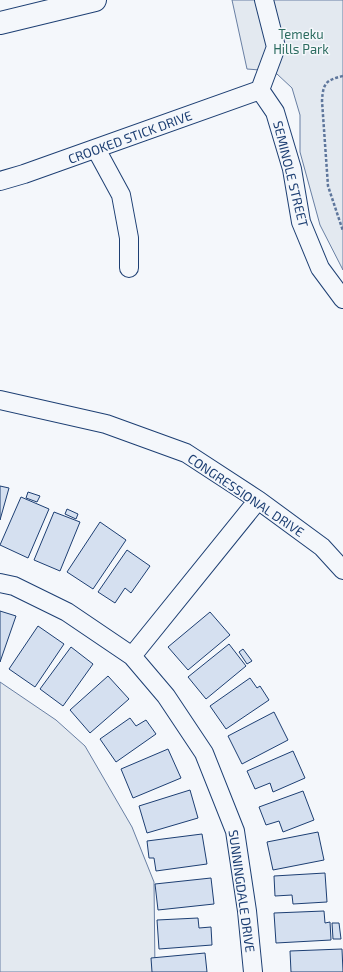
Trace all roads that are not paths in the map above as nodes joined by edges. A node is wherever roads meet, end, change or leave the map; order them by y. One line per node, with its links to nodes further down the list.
1 (95, 0): 3 (main road)
2 (264, 0): 4 (street)
3 (0, 23)
4 (260, 90): 5 (street, CROOKED STICK DRIVE); 8 (street, SEMINOLE STREET)
5 (96, 149): 6 (street, CROOKED STICK DRIVE); 7 (street)
6 (0, 181)
7 (129, 268)
8 (343, 299)
9 (0, 400): 10 (street, CONGRESSIONAL DRIVE)
10 (258, 500): 11 (street, CONGRESSIONAL DRIVE); 13 (street)
11 (343, 570)
12 (0, 582): 13 (street, SUNNINGDALE DRIVE)
13 (132, 656): 14 (street, SUNNINGDALE DRIVE)
14 (253, 972)

